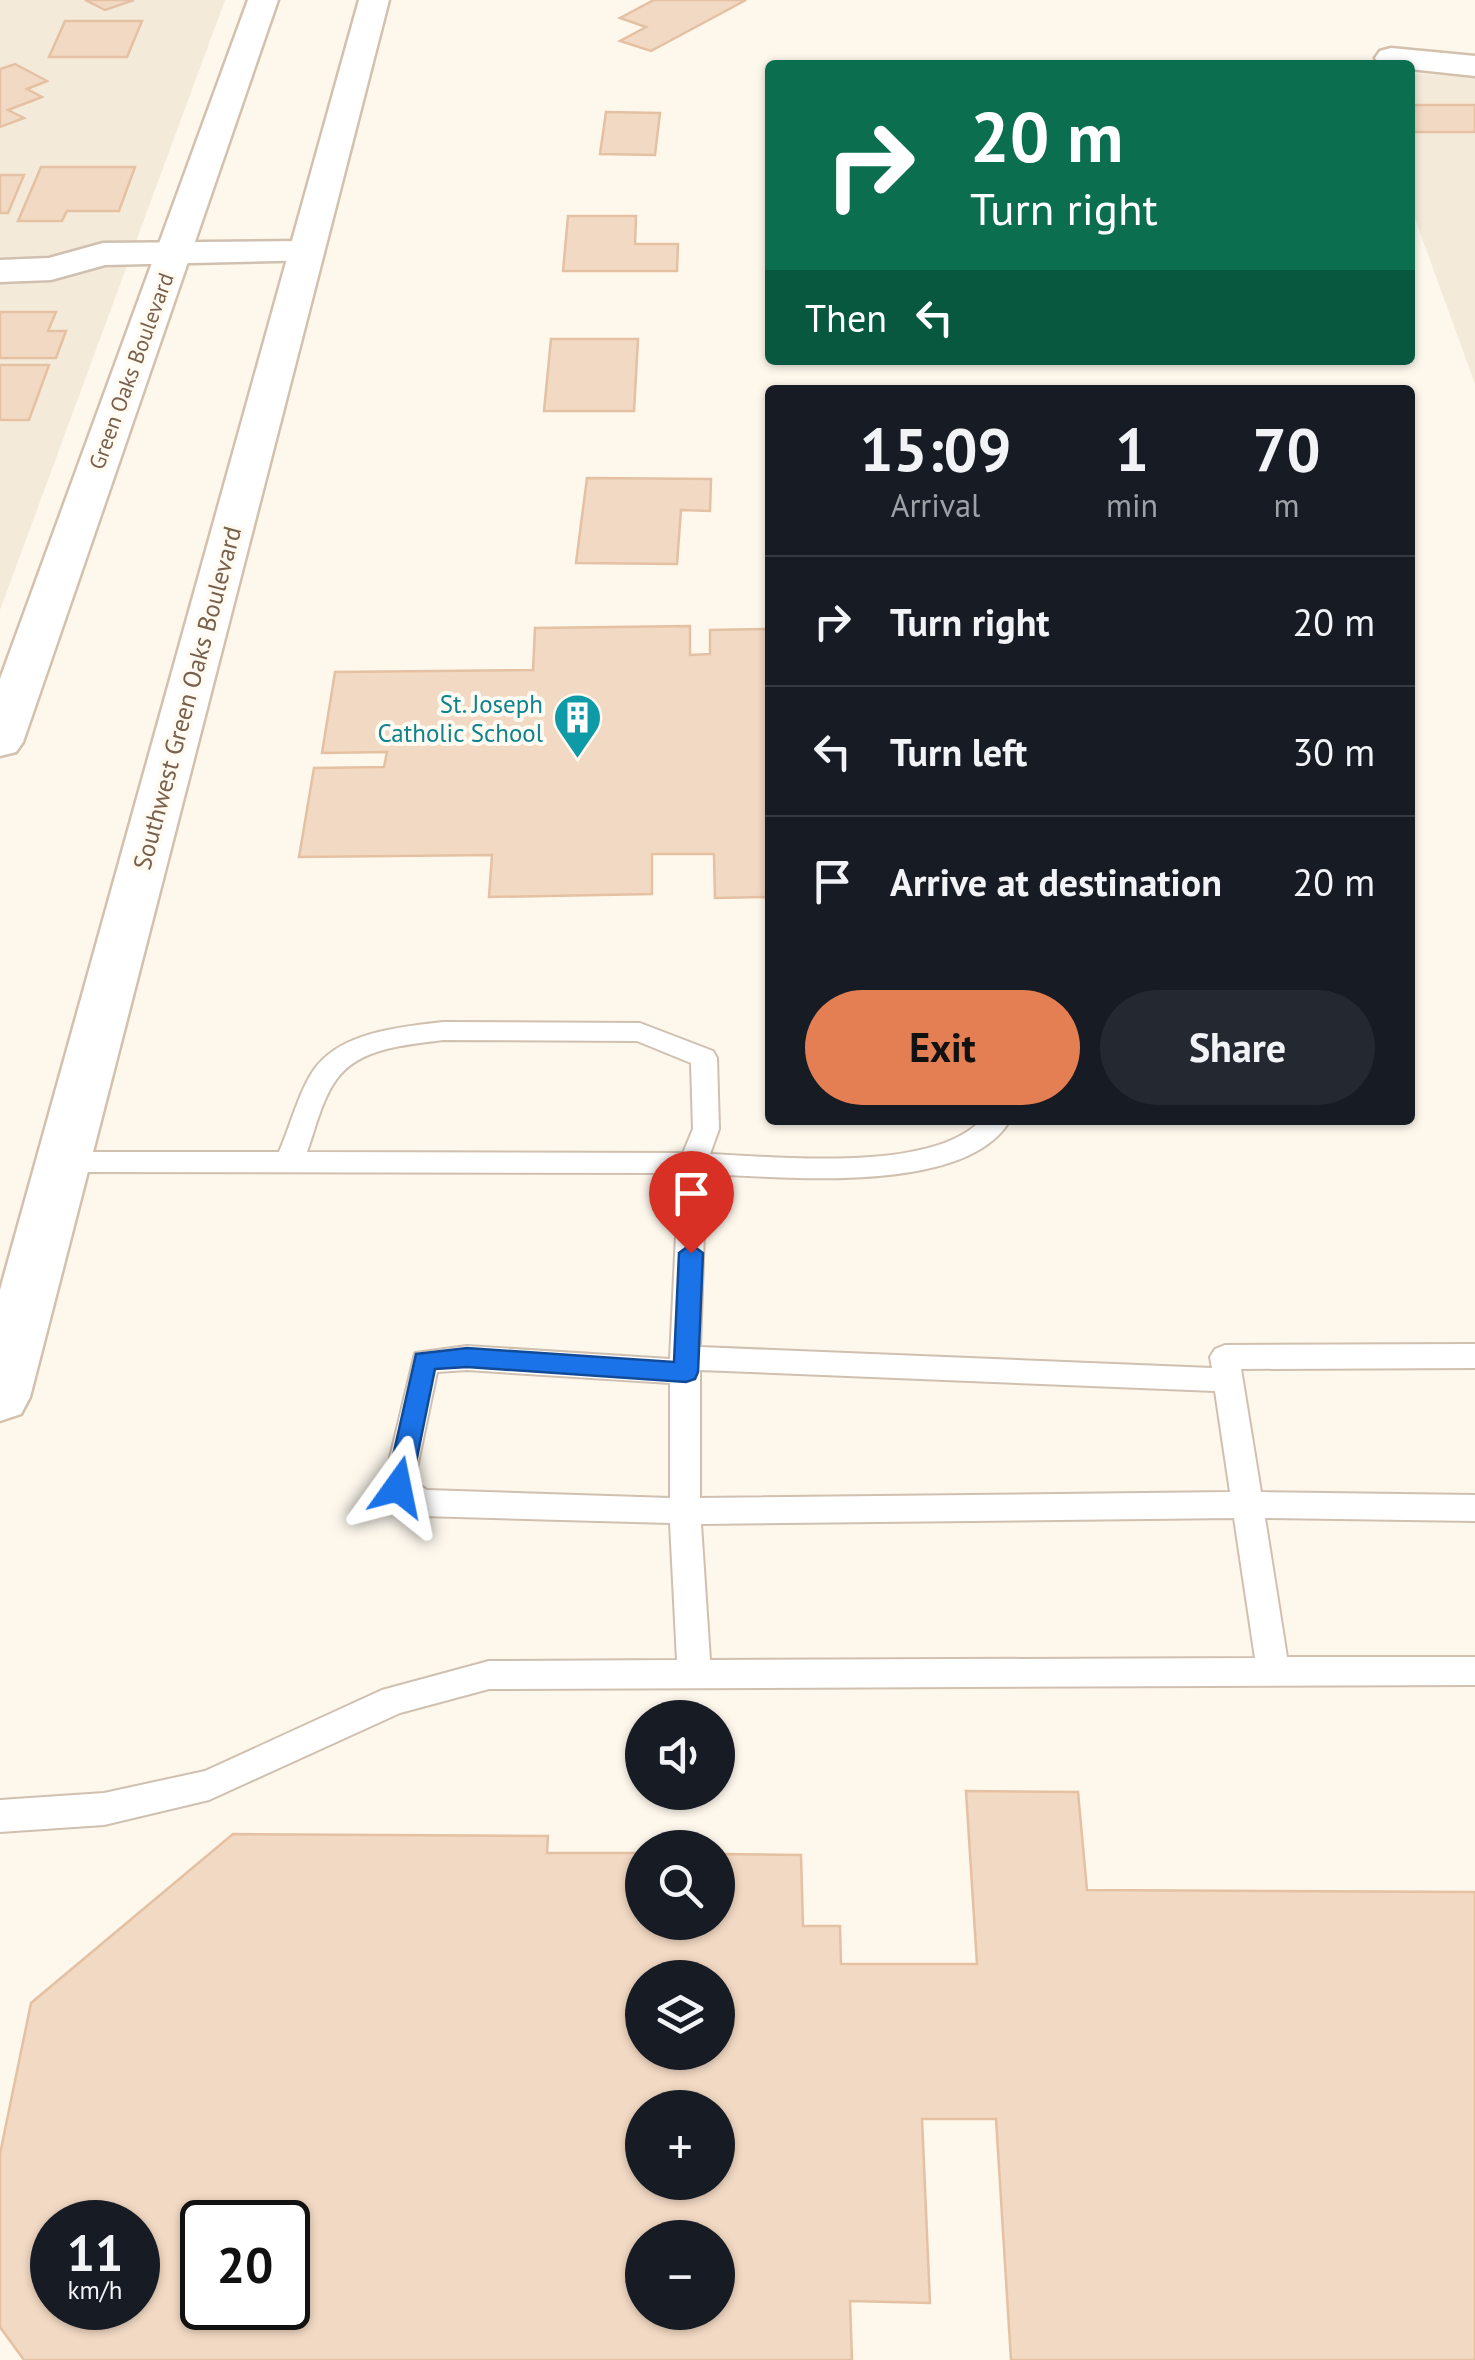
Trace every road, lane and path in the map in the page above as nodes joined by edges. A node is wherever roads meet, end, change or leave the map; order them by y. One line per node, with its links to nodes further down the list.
1 (263, 0): 7 (main road, Green Oaks Boulevard)
2 (374, 0): 8 (main road, Southwest Green Oaks Boulevard)
3 (1391, 58): 4 (main road)
4 (1412, 60)
5 (1415, 60): 6 (main road)
6 (1475, 66)
7 (168, 268): 8 (main road); 9 (main road); 10 (main road, Green Oaks Boulevard)
8 (303, 268): 12 (main road, Southwest Green Oaks Boulevard)
9 (0, 271)
10 (0, 742)
11 (994, 1125): 14 (lane)
12 (60, 1162): 13 (lane); 18 (main road, Southwest Green Oaks Boulevard)
13 (289, 1162): 14 (lane); 14 (lane)
14 (693, 1164): 16 (lane)
15 (1475, 1356): 17 (lane)
16 (686, 1365): 17 (lane); 21 (lane); 21 (lane)
17 (1228, 1380): 19 (lane)
18 (0, 1397)
19 (1247, 1505): 20 (lane); 21 (lane); 24 (lane)
20 (1475, 1508)
21 (685, 1511): 23 (lane)
22 (1475, 1671): 24 (lane)
23 (694, 1672): 24 (lane); 25 (lane)
24 (1274, 1672)
25 (0, 1816)

